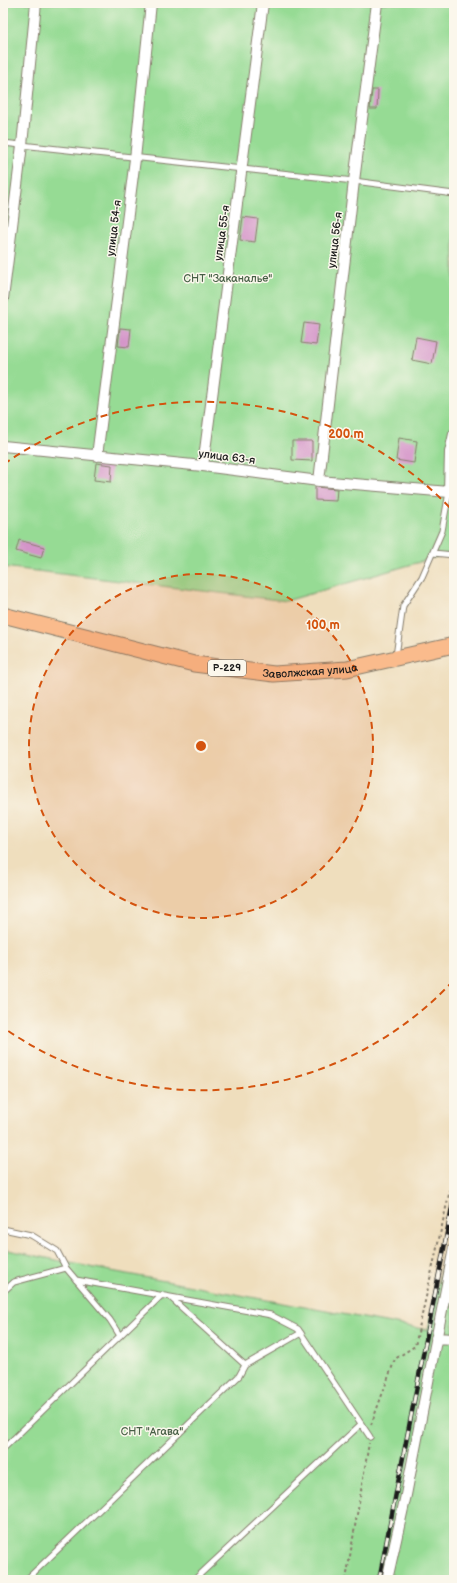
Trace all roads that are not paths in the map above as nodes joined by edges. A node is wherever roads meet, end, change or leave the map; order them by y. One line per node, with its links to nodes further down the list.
1 (36, 3): 6 (street)
2 (151, 3): 7 (street, улица 54-я)
3 (263, 3): 8 (street, улица 55-я)
4 (377, 3): 9 (street, улица 56-я)
5 (3, 143): 6 (lane)
6 (22, 145): 7 (lane); 11 (street)
7 (135, 159): 8 (lane); 14 (street, улица 54-я)
8 (242, 170): 9 (lane); 15 (street, улица 55-я)
9 (354, 181): 10 (lane); 16 (street, улица 56-я)
10 (454, 194)
11 (3, 299)
12 (454, 434): 17 (street)
13 (3, 446): 14 (street, улица 63-я)
14 (97, 456): 15 (street, улица 63-я)
15 (203, 466): 16 (street, улица 63-я)
16 (319, 481): 17 (street, улица 63-я)
17 (449, 492): 18 (lane)
18 (433, 553): 19 (lane); 22 (lane)
19 (454, 555)
20 (3, 615): 22 (main road, Заволжская улица / Р-229)
21 (454, 645): 22 (main road, Заволжская улица / Р-229)
22 (396, 658)
23 (3, 1229): 25 (lane)
24 (454, 1248): 32 (street)
25 (66, 1268): 26 (lane); 27 (lane)
26 (76, 1280): 28 (lane); 31 (lane)
27 (3, 1292)
28 (162, 1295): 29 (lane); 31 (lane)
29 (170, 1297): 30 (lane); 34 (lane)
30 (301, 1333): 34 (lane); 35 (lane)
31 (120, 1336): 37 (lane)
32 (436, 1338): 33 (street); 40 (street)
33 (454, 1339)
34 (245, 1365): 38 (lane)
35 (361, 1424): 36 (lane); 39 (lane)
36 (370, 1437)
37 (3, 1450)
38 (26, 1580)
39 (194, 1580)
40 (387, 1580)

